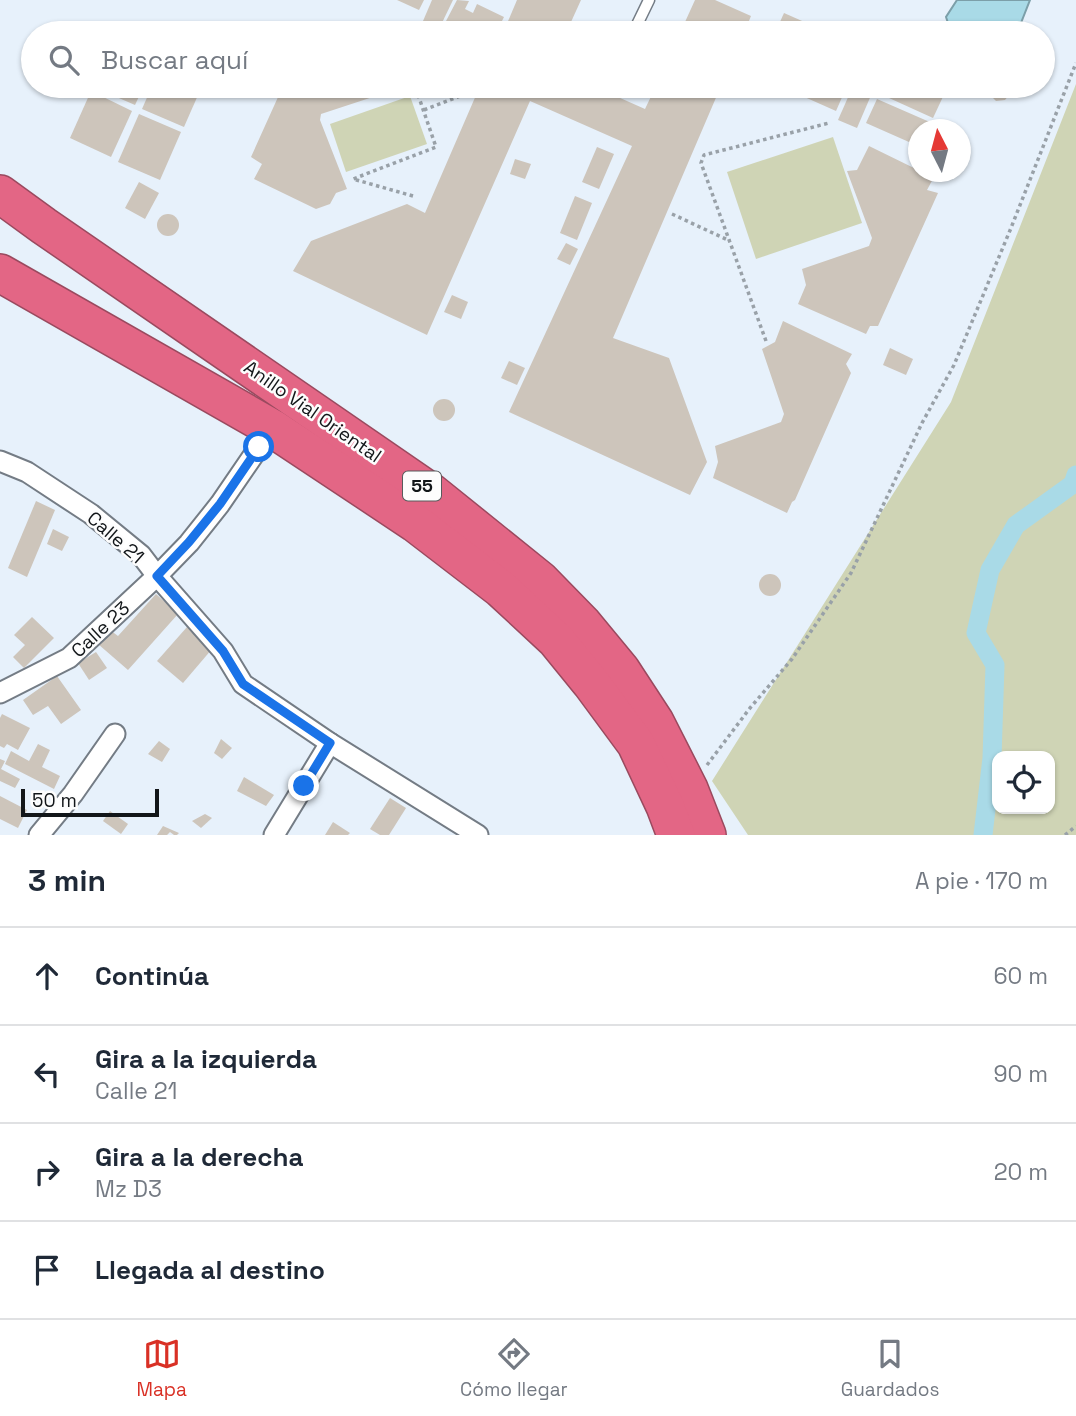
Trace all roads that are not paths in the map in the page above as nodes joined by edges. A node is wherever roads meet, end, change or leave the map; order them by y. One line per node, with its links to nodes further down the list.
1 (649, 0): 2 (lane)
2 (639, 21)
3 (0, 194): 15 (highway, Anillo Vial Oriental / 55)
4 (0, 273): 5 (highway, Anillo Vial Oriental / 55)
5 (272, 428): 7 (street, Calle 23); 14 (highway, Anillo Vial Oriental / 55)
6 (0, 461): 7 (street, Calle 21)
7 (157, 576): 8 (street, Calle 23); 10 (street, Calle 21)
8 (0, 693)
9 (115, 734): 12 (street)
10 (330, 743): 11 (street); 13 (street, Calle 21)
11 (279, 833)
12 (39, 835)
13 (478, 835)
14 (676, 835)
15 (707, 835)

